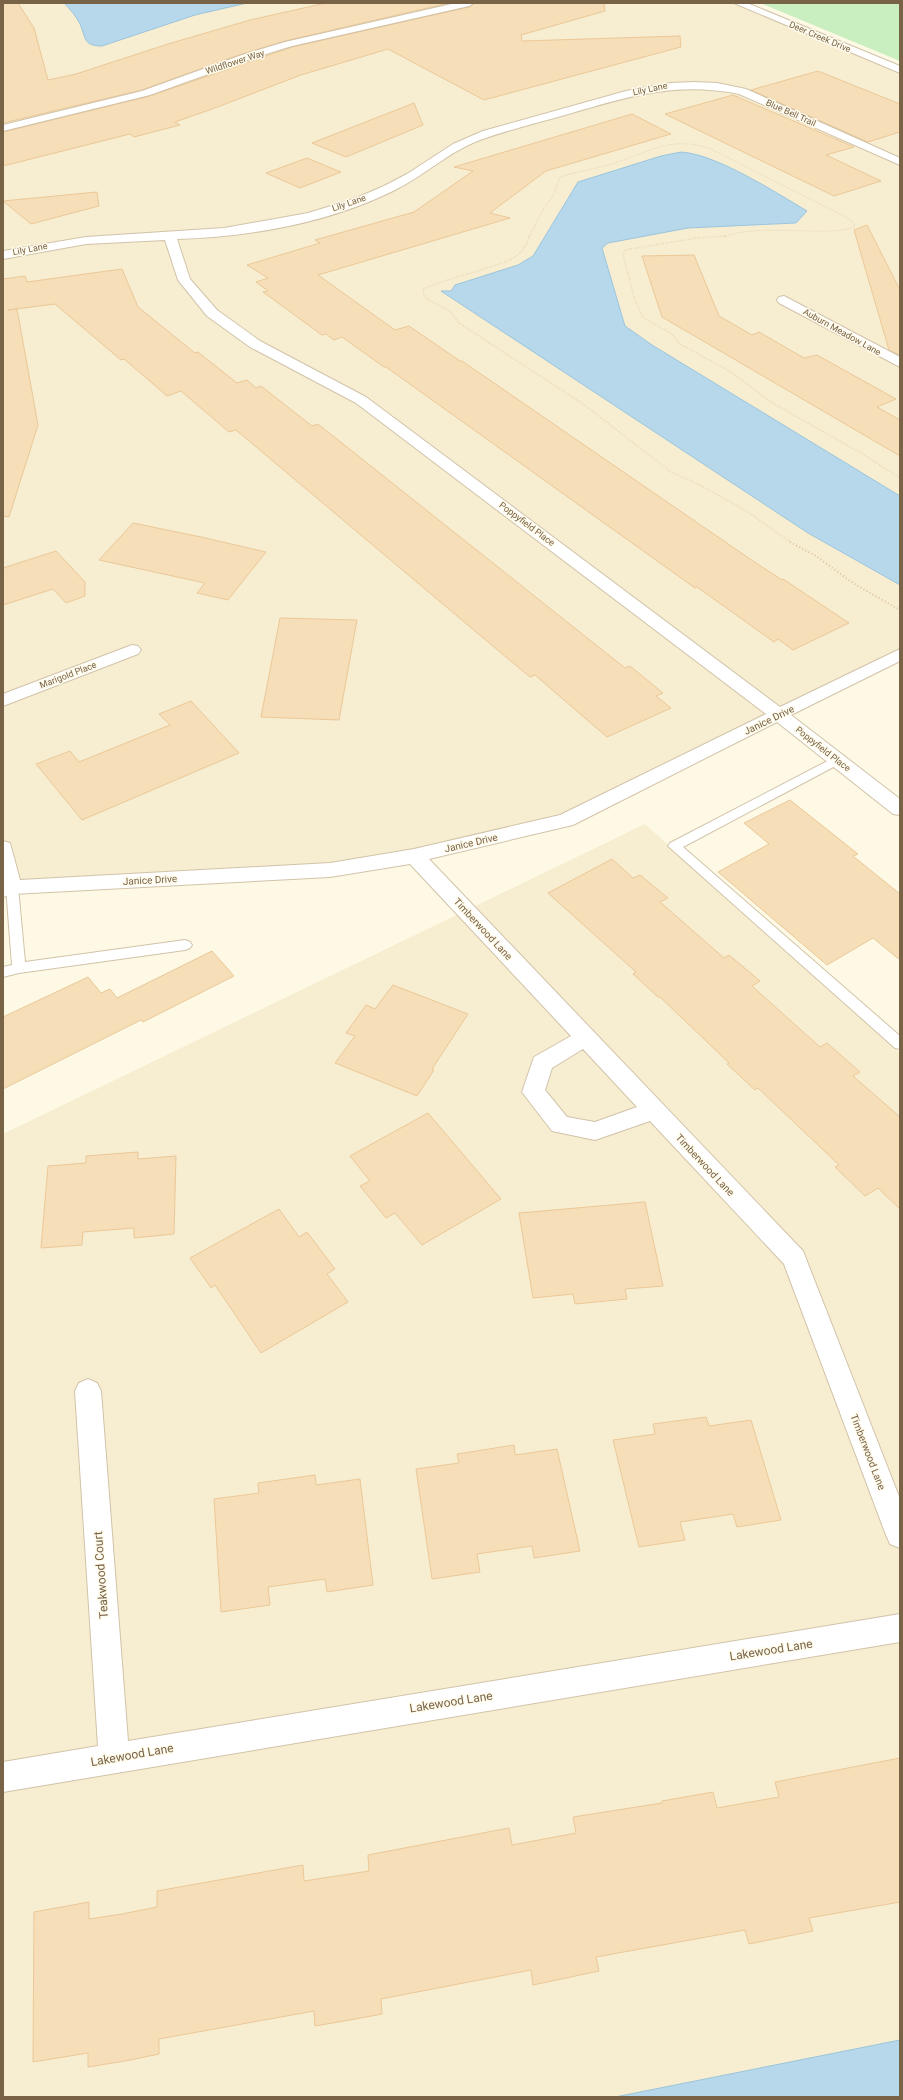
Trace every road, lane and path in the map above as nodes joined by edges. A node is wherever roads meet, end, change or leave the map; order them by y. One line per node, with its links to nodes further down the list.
1 (469, 3): 5 (street, Wildflower Way)
2 (739, 3): 3 (street, Deer Creek Drive)
3 (900, 70)
4 (677, 84): 6 (street, Blue Bell Trail); 7 (street, Lily Lane)
5 (3, 128)
6 (900, 162)
7 (170, 236): 8 (street, Lily Lane); 16 (street, Poppyfield Place)
8 (3, 255)
9 (784, 300): 10 (street, Auburn Meadow Lane)
10 (900, 363)
11 (900, 478): 12 (path)
12 (900, 610)
13 (132, 650): 15 (street, Marigold Place)
14 (900, 654): 16 (street, Janice Drive)
15 (3, 700)
16 (779, 715): 17 (street, Poppyfield Place); 20 (street, Janice Drive)
17 (837, 760): 18 (street, Poppyfield Place); 26 (lane)
18 (900, 809)
19 (3, 848): 21 (street)
20 (414, 856): 21 (street, Janice Drive); 25 (street, Timberwood Lane)
21 (8, 889): 23 (lane)
22 (185, 945): 23 (lane)
23 (19, 968): 24 (lane)
24 (3, 972)
25 (585, 1038): 27 (street, Timberwood Lane); 27 (street)
26 (900, 1044)
27 (654, 1110): 29 (street, Timberwood Lane)
28 (88, 1391): 31 (street, Teakwood Court)
29 (900, 1535)
30 (900, 1628): 31 (street, Lakewood Lane)
31 (114, 1758): 32 (street, Lakewood Lane)
32 (3, 1777)

